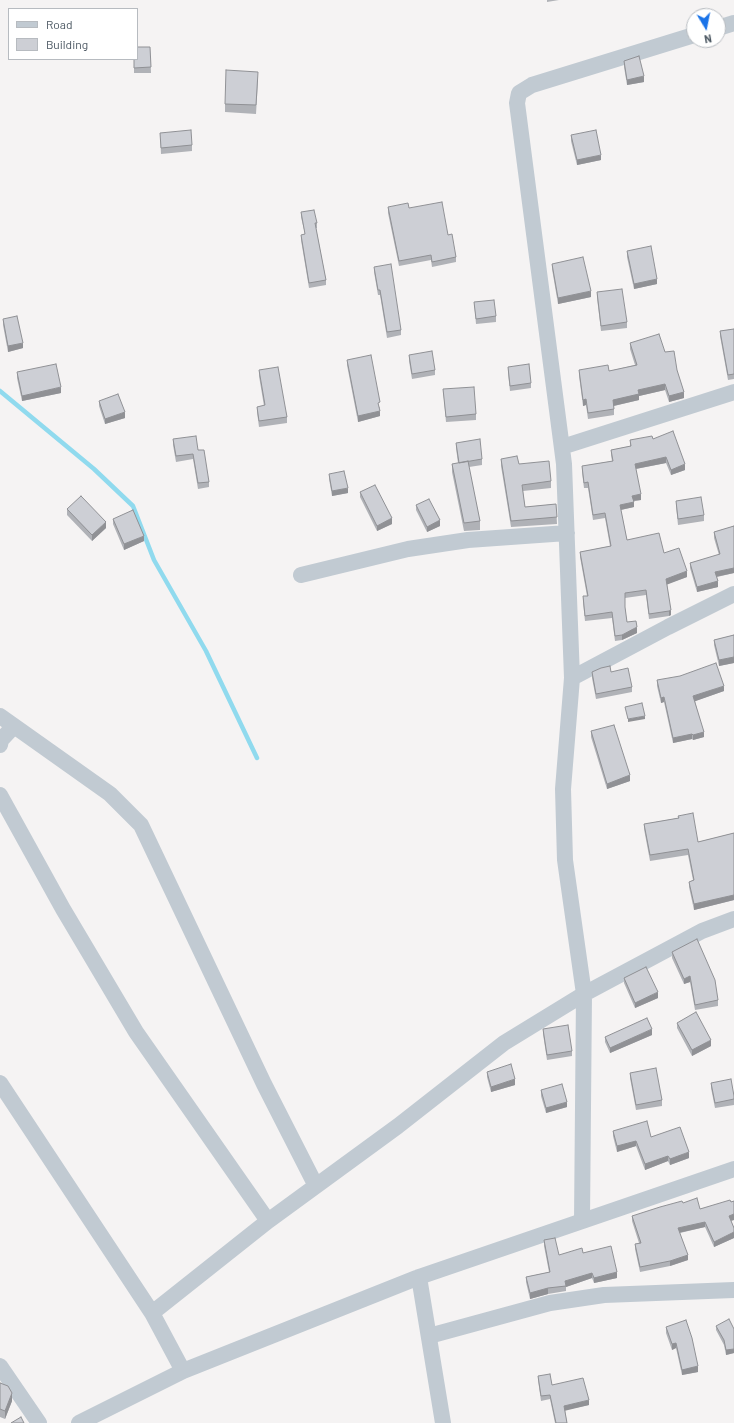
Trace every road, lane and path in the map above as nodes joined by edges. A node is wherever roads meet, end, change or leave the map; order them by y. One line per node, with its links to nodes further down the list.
1 (686, 38): 3 (street)
2 (734, 392): 3 (street)
3 (562, 447): 4 (street)
4 (567, 533): 5 (street); 7 (street)
5 (301, 576)
6 (734, 594): 7 (street)
7 (572, 678): 13 (street)
8 (0, 716): 9 (street)
9 (14, 726): 10 (street); 16 (street)
10 (0, 746)
11 (0, 795): 18 (street)
12 (734, 919): 13 (street)
13 (584, 994): 16 (street); 17 (street)
14 (0, 1083): 21 (street)
15 (734, 1169): 17 (street)
16 (316, 1186): 18 (street)
17 (582, 1220): 19 (street)
18 (268, 1221): 21 (street)
19 (419, 1277): 22 (street); 24 (street)
20 (734, 1290): 22 (street)
21 (152, 1314): 24 (street)
22 (429, 1336): 27 (street)
23 (0, 1366): 25 (street)
24 (183, 1371): 26 (street)
25 (39, 1423)
26 (79, 1423)
27 (443, 1423)

